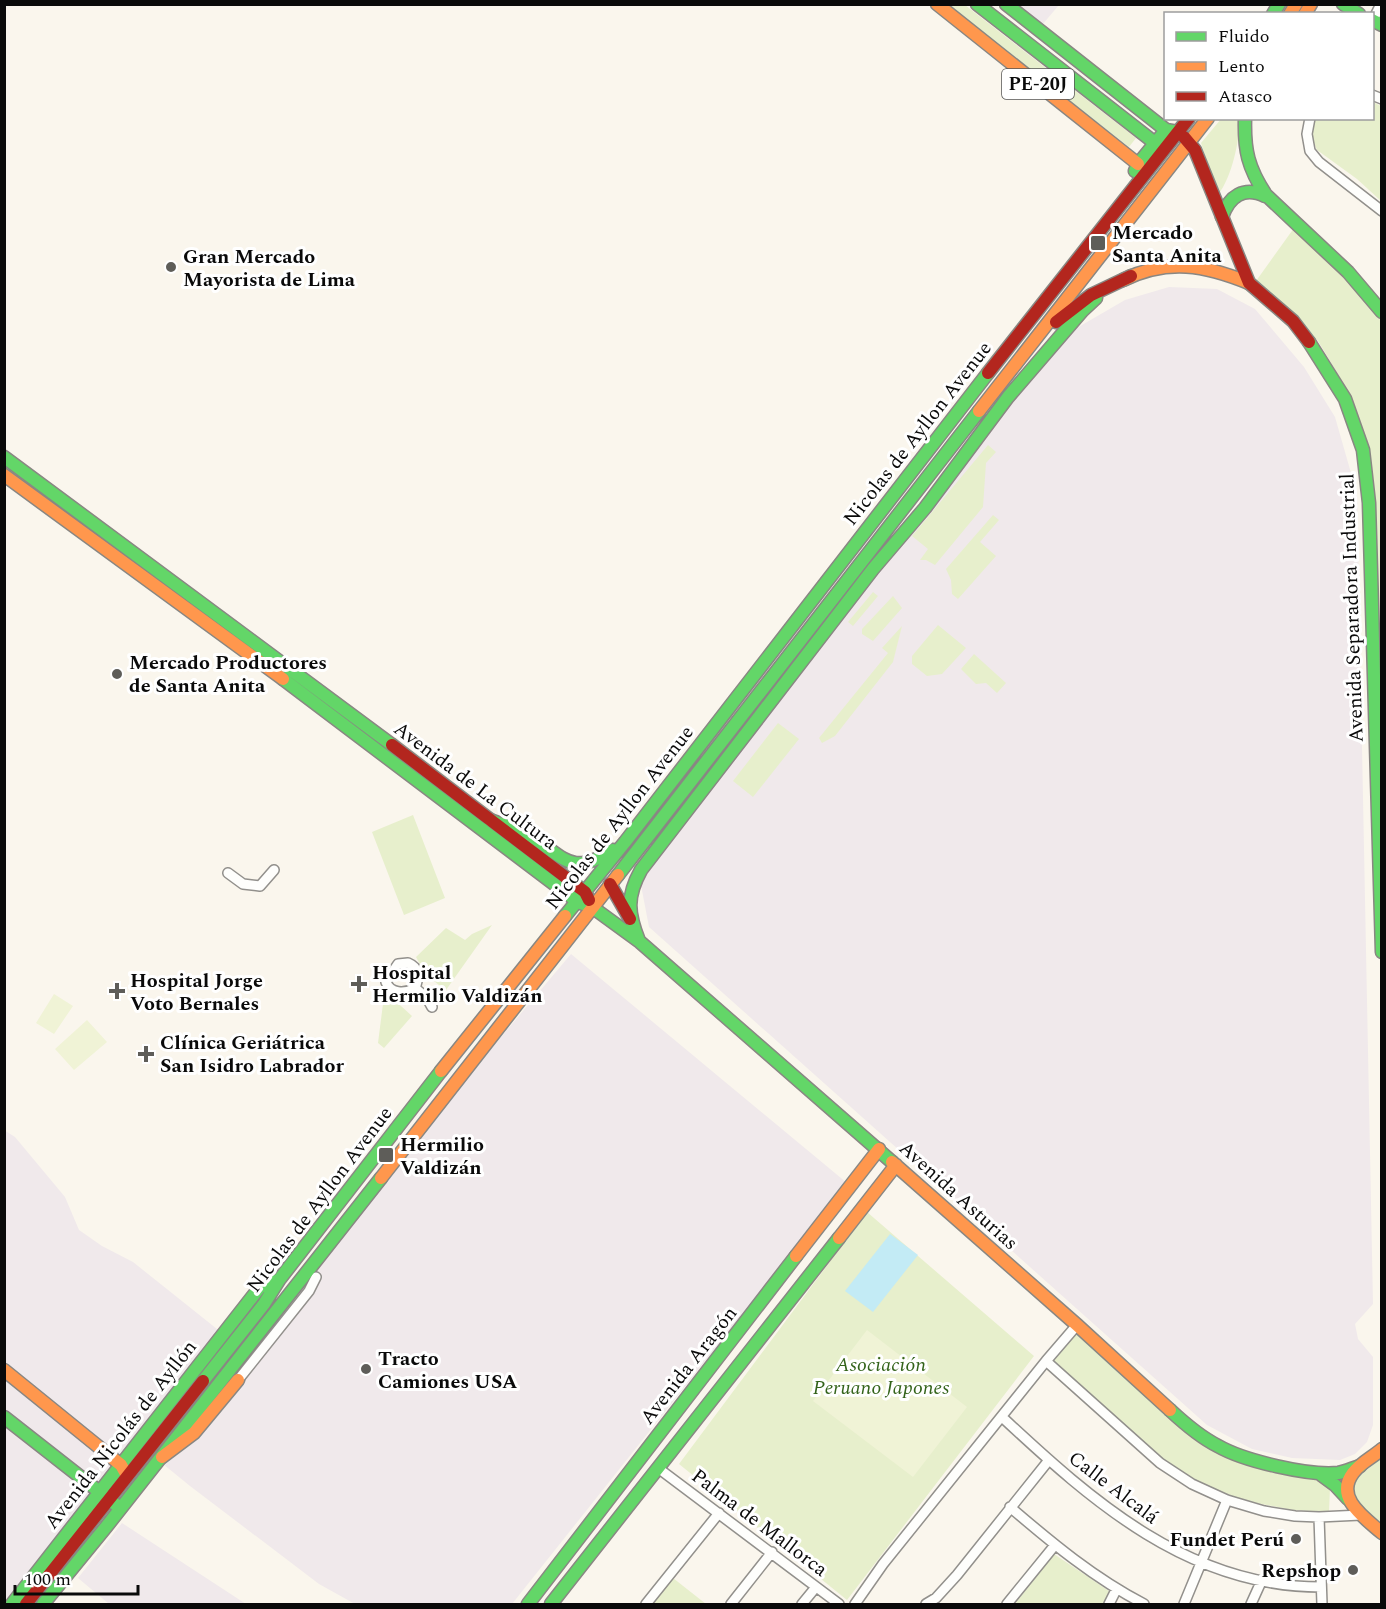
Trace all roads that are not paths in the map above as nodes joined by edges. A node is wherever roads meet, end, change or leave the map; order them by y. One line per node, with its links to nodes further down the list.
1 (937, 4): 15 (main road, PE-20J)
2 (977, 4): 14 (main road, PE-20J)
3 (1006, 4): 12 (main road, Avenida Separadora Industrial)
4 (1343, 4): 6 (main road)
5 (1381, 4): 7 (street)
6 (1356, 12)
7 (1374, 19)
8 (1186, 120): 12 (main road, Nicolas de Ayllon Avenue)
9 (1206, 120): 13 (main road, Nicolas de Ayllon Avenue)
10 (1245, 120): 16 (main road)
11 (1310, 120): 18 (street)
12 (1172, 131): 13 (main road, Avenida Separadora Industrial); 14 (main road); 17 (main road, Nicolas de Ayllon Avenue)
13 (1190, 141): 19 (main road, Avenida Separadora Industrial); 23 (main road, Nicolas de Ayllon Avenue)
14 (1155, 143): 15 (main road)
15 (1138, 164): 17 (main road)
16 (1266, 197): 19 (main road); 22 (main road)
17 (1125, 199): 28 (main road, Nicolas de Ayllon Avenue)
18 (1382, 210)
19 (1222, 217): 21 (main road, Avenida Separadora Industrial)
20 (1131, 276): 21 (main road); 23 (main road); 34 (main road)
21 (1249, 283): 36 (main road, Avenida Separadora Industrial)
22 (1382, 312)
23 (1032, 343): 31 (main road, Nicolas de Ayllon Avenue)
24 (4, 457): 26 (main road, Avenida de La Cultura)
25 (4, 475): 26 (main road, Avenida de La Cultura)
26 (334, 710): 27 (main road, Avenida de La Cultura); 32 (main road, Avenida de La Cultura)
27 (490, 820): 28 (main road); 32 (main road, Avenida de La Cultura)
28 (625, 842): 32 (main road, Nicolas de Ayllon Avenue)
29 (274, 870): 30 (street)
30 (228, 873)
31 (610, 884): 33 (main road, Nicolas de Ayllon Avenue); 34 (main road)
32 (581, 897): 33 (main road, Avenida de La Cultura); 42 (main road, Nicolas de Ayllon Avenue)
33 (592, 907): 35 (main road, Avenida Asturias); 41 (main road, Nicolas de Ayllon Avenue)
34 (630, 920): 35 (main road)
35 (640, 942): 39 (main road, Avenida Asturias)
36 (1382, 952)
37 (415, 988): 38 (street)
38 (432, 1006)
39 (879, 1149): 40 (main road, Avenida Asturias); 79 (main road, Avenida Aragón)
40 (896, 1165): 43 (main road, Avenida Asturias); 56 (main road, Avenida Aragón)
41 (312, 1273): 47 (street, Nicolas de Ayllon Avenue); 48 (main road, Nicolas de Ayllon Avenue)
42 (279, 1280): 46 (main road, Avenida Nicolás de Ayllón); 48 (main road, Nicolas de Ayllon Avenue)
43 (1077, 1325): 44 (street); 57 (main road, Avenida Asturias)
44 (1046, 1361): 50 (street); 61 (street)
45 (4, 1370): 54 (main road)
46 (189, 1378): 48 (main road); 54 (main road, Avenida Nicolás de Ayllón)
47 (237, 1380): 52 (main road, Nicolas de Ayllon Avenue)
48 (203, 1392): 52 (main road, Nicolas de Ayllon Avenue); 58 (main road, Nicolas de Ayllon Avenue)
49 (4, 1417): 60 (main road)
50 (1002, 1417): 53 (street, Calle Alcalá); 75 (street)
51 (1382, 1449): 55 (main road)
52 (160, 1458): 59 (main road, Nicolas de Ayllon Avenue)
53 (1049, 1460): 63 (street); 70 (street, Calle Alcalá)
54 (121, 1465): 58 (main road); 60 (main road, Avenida Nicolás de Ayllón)
55 (1360, 1466): 57 (main road, Avenida Asturias); 62 (main road)
56 (658, 1468): 64 (street, Palma de Mallorca); 80 (main road, Avenida Aragón)
57 (1319, 1473): 62 (main road)
58 (128, 1476): 59 (main road); 60 (main road, Nicolas de Ayllon Avenue)
59 (140, 1484): 60 (main road, Nicolas de Ayllon Avenue)
60 (110, 1500): 76 (main road, Avenida Nicolás de Ayllón); 77 (main road, Nicolas de Ayllon Avenue); 78 (main road, Nicolas de Ayllon Avenue)
61 (1227, 1500): 66 (street); 70 (street)
62 (1348, 1500): 65 (main road)
63 (1010, 1507): 68 (street); 87 (street)
64 (719, 1513): 69 (street, Palma de Mallorca); 81 (street)
65 (1361, 1515): 66 (street); 67 (main road)
66 (1319, 1517): 73 (street)
67 (1382, 1533)
68 (1055, 1545): 74 (street); 88 (street)
69 (772, 1552): 72 (street, Palma de Mallorca); 82 (street)
70 (1202, 1563): 71 (street, Calle Alcalá); 91 (street)
71 (1261, 1582): 73 (street, Calle Alcalá); 92 (street)
72 (816, 1587): 83 (street); 84 (street, Palma de Mallorca)
73 (1321, 1587): 93 (street)
74 (1116, 1590): 89 (street); 90 (street)
75 (864, 1592): 85 (street); 86 (street)
76 (12, 1605)
77 (26, 1605)
78 (45, 1605)
79 (528, 1605)
80 (551, 1605)
81 (646, 1605)
82 (730, 1605)
83 (802, 1605)
84 (839, 1605)
85 (855, 1605)
86 (867, 1605)
87 (926, 1605)
88 (1007, 1605)
89 (1109, 1605)
90 (1144, 1605)
91 (1184, 1605)
92 (1251, 1605)
93 (1322, 1605)

